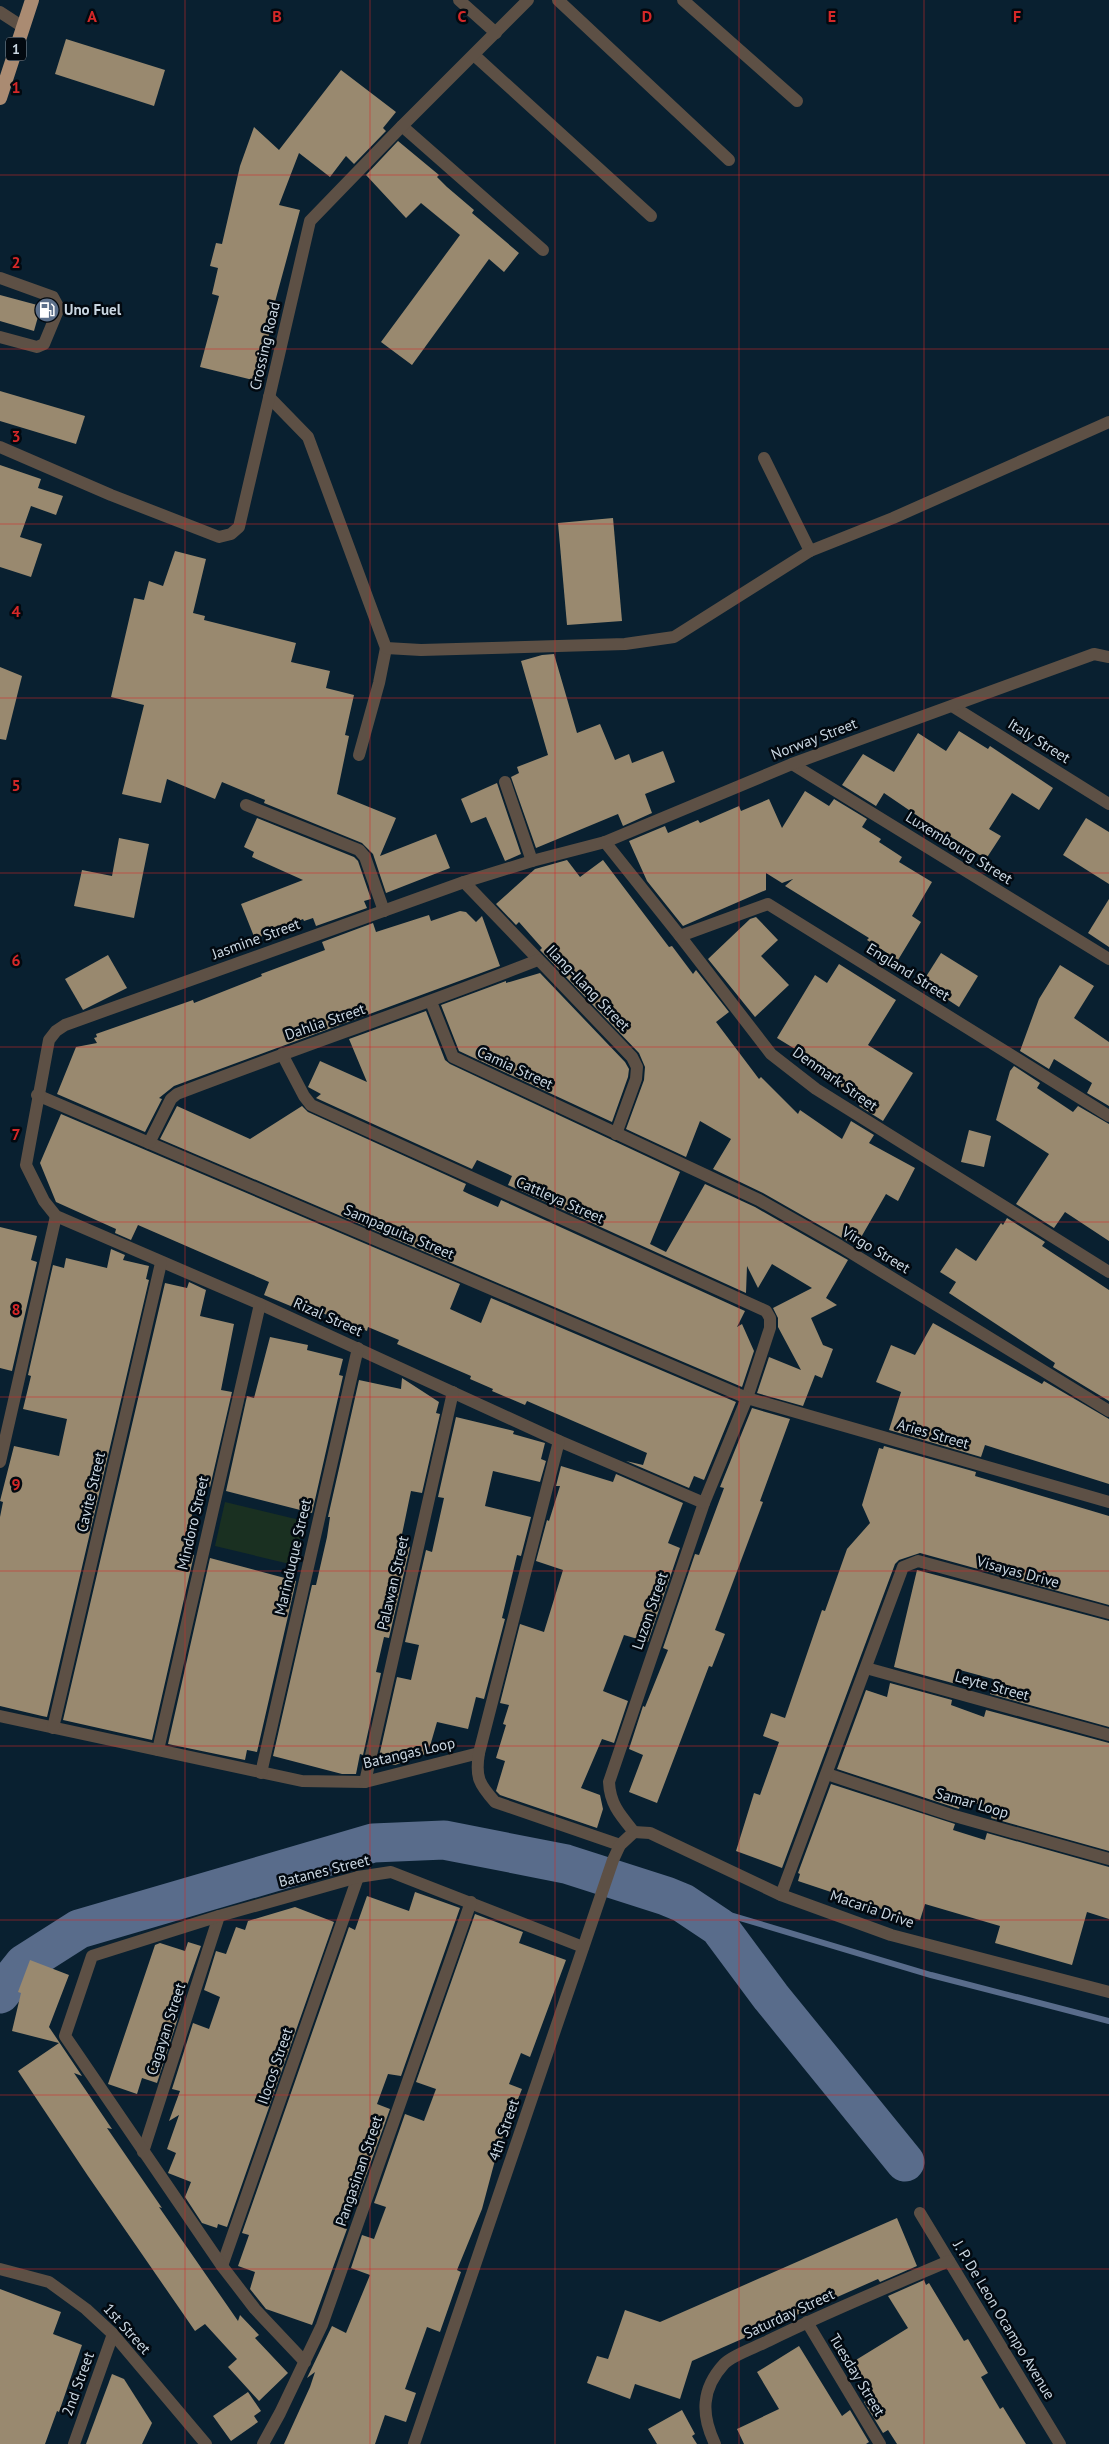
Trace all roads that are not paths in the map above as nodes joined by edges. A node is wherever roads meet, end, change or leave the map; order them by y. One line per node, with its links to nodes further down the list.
1 (32, 0): 7 (highway, 1)
2 (459, 0): 8 (street)
3 (528, 0): 8 (street, Crossing Road)
4 (558, 0): 13 (street)
5 (683, 0): 11 (street)
6 (0, 12): 7 (street)
7 (23, 27): 10 (highway, 1)
8 (496, 33): 9 (street, Crossing Road)
9 (474, 55): 12 (street, Crossing Road); 14 (street)
10 (0, 98)
11 (797, 101)
12 (402, 126): 15 (street); 18 (street, Crossing Road)
13 (730, 160)
14 (651, 216)
15 (543, 250)
16 (0, 278): 17 (street)
17 (0, 337)
18 (269, 398): 20 (street, Crossing Road); 23 (street)
19 (1109, 422): 22 (street)
20 (0, 447)
21 (764, 458): 22 (street)
22 (810, 550): 23 (street)
23 (386, 648): 26 (street)
24 (1109, 656): 25 (street, Norway Street)
25 (952, 706): 27 (street, Norway Street); 29 (street, Italy Street)
26 (360, 755)
27 (792, 764): 31 (street, Norway Street); 36 (street, Luxembourg Street)
28 (505, 782): 32 (street)
29 (1109, 804)
30 (246, 805): 34 (street)
31 (605, 842): 32 (street, Norway Street); 35 (street, Denmark Street)
32 (532, 860): 33 (street, Jasmine Street)
33 (464, 882): 34 (street, Jasmine Street); 37 (street, Ilang-Ilang Street)
34 (384, 911): 40 (street, Jasmine Street)
35 (680, 936): 41 (street, England Street); 46 (street, Denmark Street)
36 (1109, 959)
37 (538, 960): 38 (street, Dahlia Street); 42 (street, Ilang-Ilang Street)
38 (431, 1002): 39 (street, Dahlia Street); 42 (street, Camia Street)
39 (282, 1054): 43 (street, Dahlia Street); 50 (street, Cattleya Street)
40 (37, 1095): 43 (street, Sampaguita Street); 44 (street)
41 (1109, 1116)
42 (616, 1134): 51 (street, Virgo Street)
43 (149, 1143): 50 (street, Sampaguita Street)
44 (56, 1216): 45 (street, Rizal Street); 53 (street)
45 (162, 1263): 47 (street, Rizal Street); 59 (street, Cavite Street)
46 (1109, 1272)
47 (260, 1304): 48 (street, Rizal Street); 61 (street, Mindoro Street)
48 (358, 1348): 49 (street, Rizal Street); 63 (street, Marinduque Street)
49 (453, 1392): 52 (street, Rizal Street); 65 (street, Palawan Street)
50 (747, 1398): 54 (street, Aries Street); 55 (street, Luzon Street)
51 (1109, 1411)
52 (559, 1441): 55 (street, Rizal Street); 62 (street, Batangas Loop)
53 (0, 1462)
54 (1109, 1502)
55 (704, 1504): 66 (street, Luzon Street)
56 (1109, 1613): 57 (street, Visayas Drive)
57 (866, 1668): 60 (street, Leyte Street); 64 (street)
58 (0, 1716): 59 (street, Batangas Loop)
59 (53, 1728): 61 (street, Batangas Loop)
60 (1109, 1735)
61 (158, 1750): 63 (street, Batangas Loop)
62 (479, 1753): 65 (street, Batangas Loop); 67 (street)
63 (261, 1773): 65 (street, Batangas Loop)
64 (827, 1774): 68 (street, Samar Loop); 70 (street)
65 (365, 1782)
66 (634, 1832): 67 (street, 4th Street); 70 (street, Macaria Drive)
67 (620, 1845): 73 (street, 4th Street)
68 (1109, 1859)
69 (358, 1877): 71 (street, Batanes Street); 72 (street, Batanes Street); 78 (street, Ilocos Street)
70 (781, 1895): 74 (street, Macaria Drive)
71 (471, 1902): 73 (street, Batanes Street); 82 (street, Pangasinan Street)
72 (219, 1916): 75 (street, Cagayan Street); 75 (street, Batanes Street)
73 (585, 1942): 86 (street, 4th Street)
74 (1109, 1992)
75 (143, 2152): 78 (street)
76 (920, 2213): 77 (street, J. P. De Leon Ocampo Avenue)
77 (949, 2261): 80 (street, Saturday Street); 89 (street, J. P. De Leon Ocampo Avenue)
78 (222, 2266): 82 (street)
79 (0, 2269): 81 (street, 1st Street)
80 (807, 2322): 87 (street, Saturday Street); 88 (street, Tuesday Street)
81 (113, 2334): 83 (street, 2nd Street); 84 (street, 1st Street)
82 (305, 2362): 85 (street, Pangasinan Street)
83 (74, 2444)
84 (206, 2444)
85 (263, 2444)
86 (414, 2444)
87 (715, 2444)
88 (880, 2444)
89 (1060, 2444)

